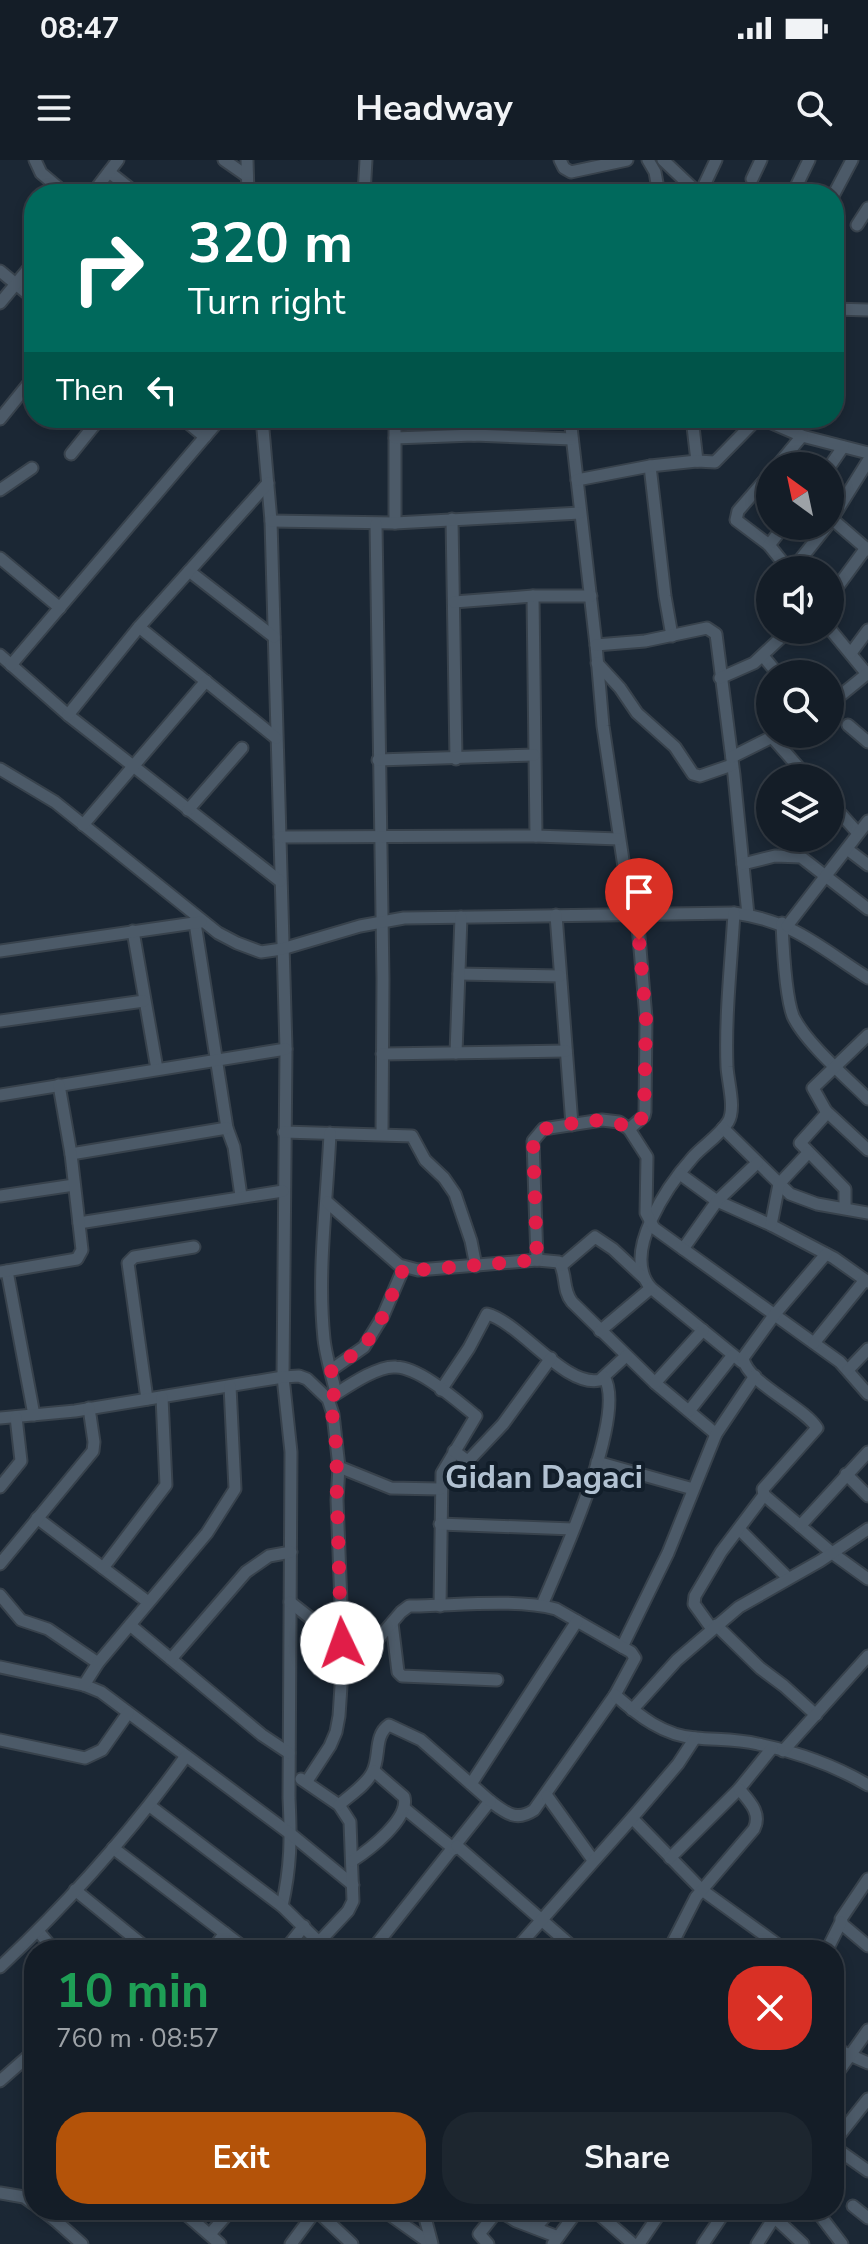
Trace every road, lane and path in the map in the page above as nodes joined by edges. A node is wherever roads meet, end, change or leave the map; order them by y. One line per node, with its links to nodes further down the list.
1 (35, 160): 17 (street)
2 (118, 160): 14 (street)
3 (224, 160): 15 (street)
4 (247, 160): 15 (street)
5 (366, 160): 21 (street)
6 (560, 160): 7 (street)
7 (627, 160)
8 (648, 160): 22 (street)
9 (663, 160): 23 (street)
10 (716, 160): 24 (street)
11 (761, 160): 16 (street)
12 (809, 160): 25 (street)
13 (852, 160): 26 (street)
14 (109, 172): 18 (street); 19 (street)
15 (247, 176): 20 (street)
16 (752, 179)
17 (54, 184)
18 (100, 184)
19 (124, 184)
20 (247, 184)
21 (365, 184)
22 (657, 184)
23 (689, 184)
24 (705, 184)
25 (797, 184)
26 (839, 184)
27 (868, 208): 28 (street)
28 (857, 225)
29 (0, 271): 31 (street)
30 (24, 274): 31 (street)
31 (16, 284): 32 (street); 33 (street)
32 (24, 291)
33 (0, 303)
34 (844, 309): 35 (street)
35 (868, 310)
36 (24, 389): 37 (street)
37 (0, 419)
38 (92, 428): 56 (street)
39 (194, 428): 50 (street)
40 (213, 428): 50 (street)
41 (263, 428): 62 (street)
42 (395, 428): 51 (street)
43 (474, 428): 48 (street)
44 (571, 428): 52 (street)
45 (693, 428): 58 (street)
46 (749, 428): 58 (street)
47 (783, 428): 49 (street)
48 (474, 435): 51 (street); 52 (street)
49 (802, 436): 53 (street); 54 (street)
50 (205, 437): 86 (street)
51 (395, 438): 69 (street)
52 (572, 439): 61 (street)
53 (843, 447): 55 (street); 57 (street)
54 (789, 452)
55 (840, 452)
56 (71, 454)
57 (867, 457): 65 (street)
58 (697, 461): 59 (street)
59 (650, 466): 61 (street); 89 (street)
60 (32, 468): 63 (street)
61 (577, 480): 66 (street)
62 (268, 483): 68 (street); 81 (street)
63 (0, 490)
64 (756, 491): 72 (street)
65 (844, 497)
66 (580, 513): 67 (street); 84 (street)
67 (452, 519): 69 (street); 85 (street)
68 (271, 521): 70 (street); 90 (street)
69 (395, 523): 70 (street)
70 (376, 524): 113 (street)
71 (844, 531): 77 (street)
72 (756, 536)
73 (761, 540): 76 (street)
74 (773, 540): 76 (street)
75 (815, 540): 79 (street)
76 (769, 545): 78 (street)
77 (866, 545): 82 (street)
78 (778, 556)
79 (802, 556)
80 (0, 558): 86 (street)
81 (189, 571): 87 (street); 90 (street)
82 (844, 577)
83 (533, 596): 84 (street); 85 (street); 111 (street)
84 (591, 596): 93 (street)
85 (454, 602): 112 (street)
86 (60, 608): 99 (street)
87 (139, 627): 102 (street); 104 (street)
88 (868, 630): 94 (street)
89 (672, 636): 93 (street); 101 (street)
90 (274, 637): 106 (street)
91 (775, 644): 96 (street)
92 (843, 644): 94 (street)
93 (596, 645): 98 (street)
94 (851, 653): 100 (street)
95 (0, 655): 99 (street)
96 (763, 656): 97 (street); 101 (street)
97 (766, 660)
98 (597, 663): 114 (street); 126 (street)
99 (11, 665): 104 (street)
100 (866, 677): 103 (street)
101 (720, 678): 114 (street)
102 (206, 681): 106 (street); 116 (street)
103 (844, 694)
104 (68, 715): 116 (street)
105 (848, 725): 107 (street)
106 (276, 738): 124 (street)
107 (868, 742)
108 (756, 747): 114 (street)
109 (242, 748): 118 (street)
110 (784, 748): 115 (street)
111 (534, 755): 112 (street); 123 (street)
112 (456, 759): 113 (street)
113 (378, 760): 125 (street)
114 (732, 761): 128 (street)
115 (797, 764)
116 (134, 767): 118 (street); 121 (street)
117 (0, 769): 121 (street)
118 (188, 810): 131 (street)
119 (844, 818): 122 (street)
120 (868, 821): 122 (street)
121 (83, 825): 139 (street)
122 (858, 833): 127 (street)
123 (536, 836): 125 (street); 126 (street)
124 (280, 837): 125 (street); 131 (street)
125 (381, 837): 138 (street)
126 (619, 839): 134 (street)
127 (847, 849): 129 (street); 130 (street)
128 (743, 864): 130 (street); 136 (street)
129 (868, 865)
130 (823, 876): 132 (street); 140 (street)
131 (280, 881): 142 (street)
132 (868, 909)
133 (734, 913): 134 (street); 136 (street); 163 (street)
134 (634, 914): 135 (street); 164 (street)
135 (556, 915): 137 (street); 145 (street)
136 (748, 915): 140 (street)
137 (461, 917): 138 (street); 144 (street)
138 (382, 921): 142 (street); 153 (street)
139 (199, 922): 141 (street); 142 (street); 154 (street)
140 (785, 924): 146 (street); 155 (street)
141 (133, 931): 143 (street); 147 (street)
142 (282, 949): 150 (street)
143 (0, 951)
144 (459, 974): 145 (street); 152 (street)
145 (560, 976): 151 (street)
146 (868, 978)
147 (144, 1001): 148 (street); 156 (street)
148 (0, 1021)
149 (868, 1035): 155 (street)
150 (286, 1049): 154 (street); 165 (street)
151 (566, 1051): 152 (street); 161 (street)
152 (456, 1053): 153 (street)
153 (382, 1054): 167 (street)
154 (217, 1060): 156 (street); 162 (street)
155 (835, 1065): 159 (street); 160 (street)
156 (157, 1069): 157 (street)
157 (59, 1085): 158 (street); 170 (street)
158 (0, 1095)
159 (868, 1099)
160 (826, 1111): 168 (street); 169 (street)
161 (572, 1125): 164 (street); 188 (street)
162 (227, 1128): 170 (street); 177 (street)
163 (723, 1128): 171 (street); 172 (street)
164 (629, 1129): 183 (street)
165 (284, 1132): 166 (street); 175 (street)
166 (330, 1133): 167 (street); 179 (street)
167 (382, 1134): 190 (street)
168 (868, 1150)
169 (808, 1153): 173 (street); 180 (street)
170 (71, 1154): 174 (street)
171 (757, 1163): 173 (street); 178 (street)
172 (680, 1174): 178 (street); 183 (street)
173 (779, 1184): 180 (street); 184 (street)
174 (74, 1185): 176 (street); 182 (street)
175 (283, 1191): 177 (street); 206 (street)
176 (0, 1196)
177 (241, 1196): 182 (street)
178 (717, 1201): 184 (street); 186 (street)
179 (327, 1202): 191 (street); 203 (street)
180 (845, 1208): 181 (street)
181 (868, 1213)
182 (79, 1223): 192 (street)
183 (649, 1223): 186 (street); 194 (street)
184 (771, 1225): 187 (street)
185 (194, 1247): 214 (street)
186 (683, 1249): 195 (street)
187 (826, 1254): 193 (street); 195 (street)
188 (537, 1260): 189 (street); 190 (street)
189 (562, 1265): 194 (street); 197 (street)
190 (476, 1266): 191 (street)
191 (404, 1267): 203 (street)
192 (4, 1271): 217 (street)
193 (867, 1281): 198 (street)
194 (647, 1283): 196 (street); 197 (street)
195 (775, 1314): 198 (street); 202 (street)
196 (703, 1330): 202 (street); 208 (street)
197 (600, 1331): 200 (street)
198 (814, 1343): 204 (street)
199 (868, 1349): 204 (street)
200 (626, 1356): 207 (street); 208 (street)
201 (551, 1358): 207 (street); 210 (street); 221 (street)
202 (738, 1358): 205 (street); 216 (street)
203 (331, 1370): 212 (street)
204 (848, 1370): 211 (street)
205 (755, 1376): 220 (street); 229 (street)
206 (283, 1377): 209 (street); 212 (street); 237 (street)
207 (604, 1377): 223 (street)
208 (655, 1383): 216 (street)
209 (230, 1386): 213 (street); 244 (street)
210 (441, 1390): 212 (street); 221 (street)
211 (868, 1394)
212 (332, 1396): 224 (street)
213 (162, 1397): 214 (street); 240 (street)
214 (147, 1399): 215 (street)
215 (89, 1408): 217 (street); 231 (street)
216 (689, 1411): 220 (street)
217 (34, 1415): 218 (street)
218 (16, 1417): 219 (street); 226 (street)
219 (0, 1418)
220 (716, 1434): 228 (street)
221 (454, 1451): 227 (street)
222 (868, 1452): 225 (street)
223 (597, 1462): 228 (street); 234 (street)
224 (339, 1467): 227 (street); 253 (street)
225 (846, 1474): 230 (street); 233 (street)
226 (0, 1487)
227 (440, 1489): 232 (street)
228 (693, 1489): 252 (street)
229 (764, 1495): 233 (street); 235 (street)
230 (868, 1496)
231 (37, 1518): 239 (street); 240 (street)
232 (440, 1524): 234 (street); 247 (street)
233 (800, 1526): 238 (street)
234 (573, 1529): 246 (street)
235 (739, 1529): 241 (street); 251 (street)
236 (868, 1529): 238 (street)
237 (291, 1552): 245 (street); 255 (street)
238 (832, 1553): 241 (street); 242 (street)
239 (0, 1564)
240 (103, 1568): 244 (street)
241 (788, 1578): 251 (street)
242 (868, 1579)
243 (0, 1595): 256 (street)
244 (148, 1602): 250 (street)
245 (290, 1602): 253 (street); 267 (street)
246 (542, 1605): 247 (street); 248 (street)
247 (440, 1606): 249 (street)
248 (577, 1621): 252 (street); 272 (street)
249 (392, 1623): 253 (street); 258 (street)
250 (130, 1625): 255 (street); 256 (street)
251 (714, 1627): 261 (street); 263 (street)
252 (622, 1647): 260 (street)
253 (342, 1649): 271 (street)
254 (868, 1656): 263 (street)
255 (171, 1659): 267 (street)
256 (98, 1663): 259 (street)
257 (0, 1667): 259 (street)
258 (497, 1680)
259 (84, 1685): 262 (street)
260 (615, 1695): 261 (street); 275 (street)
261 (632, 1710): 264 (street)
262 (128, 1713): 265 (street); 268 (street)
263 (816, 1715): 266 (street)
264 (695, 1738): 266 (street); 280 (street)
265 (0, 1740)
266 (778, 1749): 273 (street); 274 (street)
267 (289, 1753): 270 (street)
268 (186, 1756): 278 (street); 281 (street)
269 (374, 1771): 272 (street); 277 (street); 279 (street)
270 (289, 1774): 271 (street); 281 (street)
271 (307, 1781): 277 (street)
272 (471, 1784): 276 (street)
273 (868, 1785)
274 (739, 1789): 284 (street); 290 (street)
275 (547, 1796): 276 (street); 285 (street)
276 (490, 1801): 282 (street)
277 (339, 1805): 286 (street)
278 (150, 1806): 283 (street); 291 (street)
279 (404, 1808): 282 (street); 286 (street)
280 (632, 1818): 284 (street); 285 (street)
281 (292, 1835): 288 (street); 291 (street)
282 (456, 1847): 292 (street); 305 (street)
283 (113, 1848): 289 (street); 296 (street)
284 (670, 1858): 290 (street)
285 (593, 1860): 292 (street)
286 (352, 1861): 288 (street)
287 (868, 1879): 293 (street)
288 (353, 1885): 304 (street)
289 (75, 1890): 295 (street); 299 (street)
290 (702, 1890): 308 (street); 309 (street)
291 (282, 1906): 294 (street)
292 (541, 1919): 306 (street); 307 (street)
293 (841, 1922): 310 (street); 312 (street)
294 (304, 1926): 302 (street); 303 (street)
295 (38, 1931): 297 (street); 298 (street)
296 (225, 1933): 300 (street); 301 (street)
297 (28, 1940)
298 (46, 1940)
299 (137, 1940)
300 (220, 1940)
301 (234, 1940)
302 (293, 1940)
303 (317, 1940)
304 (327, 1940)
305 (380, 1940)
306 (523, 1940)
307 (565, 1940)
308 (674, 1940)
309 (771, 1940)
310 (832, 1940)
311 (24, 1944): 313 (street)
312 (868, 1946)
313 (0, 1967)
314 (868, 2030): 316 (street)
315 (844, 2053): 316 (street)
316 (849, 2056): 318 (street); 319 (street)
317 (24, 2059): 320 (street)
318 (844, 2063)
319 (868, 2063)
320 (2, 2076)
321 (868, 2099): 322 (street)
322 (844, 2132)
323 (844, 2149): 324 (street)
324 (866, 2164)
325 (0, 2193): 326 (street)
326 (24, 2197)
327 (853, 2206): 328 (street)
328 (868, 2218)
329 (63, 2220): 349 (street)
330 (193, 2220): 347 (street)
331 (222, 2220): 347 (street)
332 (309, 2220): 351 (street)
333 (329, 2220): 352 (street)
334 (397, 2220): 353 (street)
335 (425, 2220): 353 (street)
336 (490, 2220): 354 (street)
337 (519, 2220): 346 (street)
338 (542, 2220): 346 (street)
339 (571, 2220): 348 (street)
340 (606, 2220): 355 (street)
341 (654, 2220): 355 (street)
342 (719, 2220): 356 (street)
343 (773, 2220): 357 (street)
344 (782, 2220): 358 (street)
345 (824, 2220): 359 (street)
346 (535, 2228): 348 (street)
347 (210, 2234): 350 (street)
348 (556, 2240)
349 (82, 2244)
350 (220, 2244)
351 (291, 2244)
352 (352, 2244)
353 (431, 2244)
354 (488, 2244)
355 (636, 2244)
356 (703, 2244)
357 (757, 2244)
358 (803, 2244)
359 (842, 2244)

